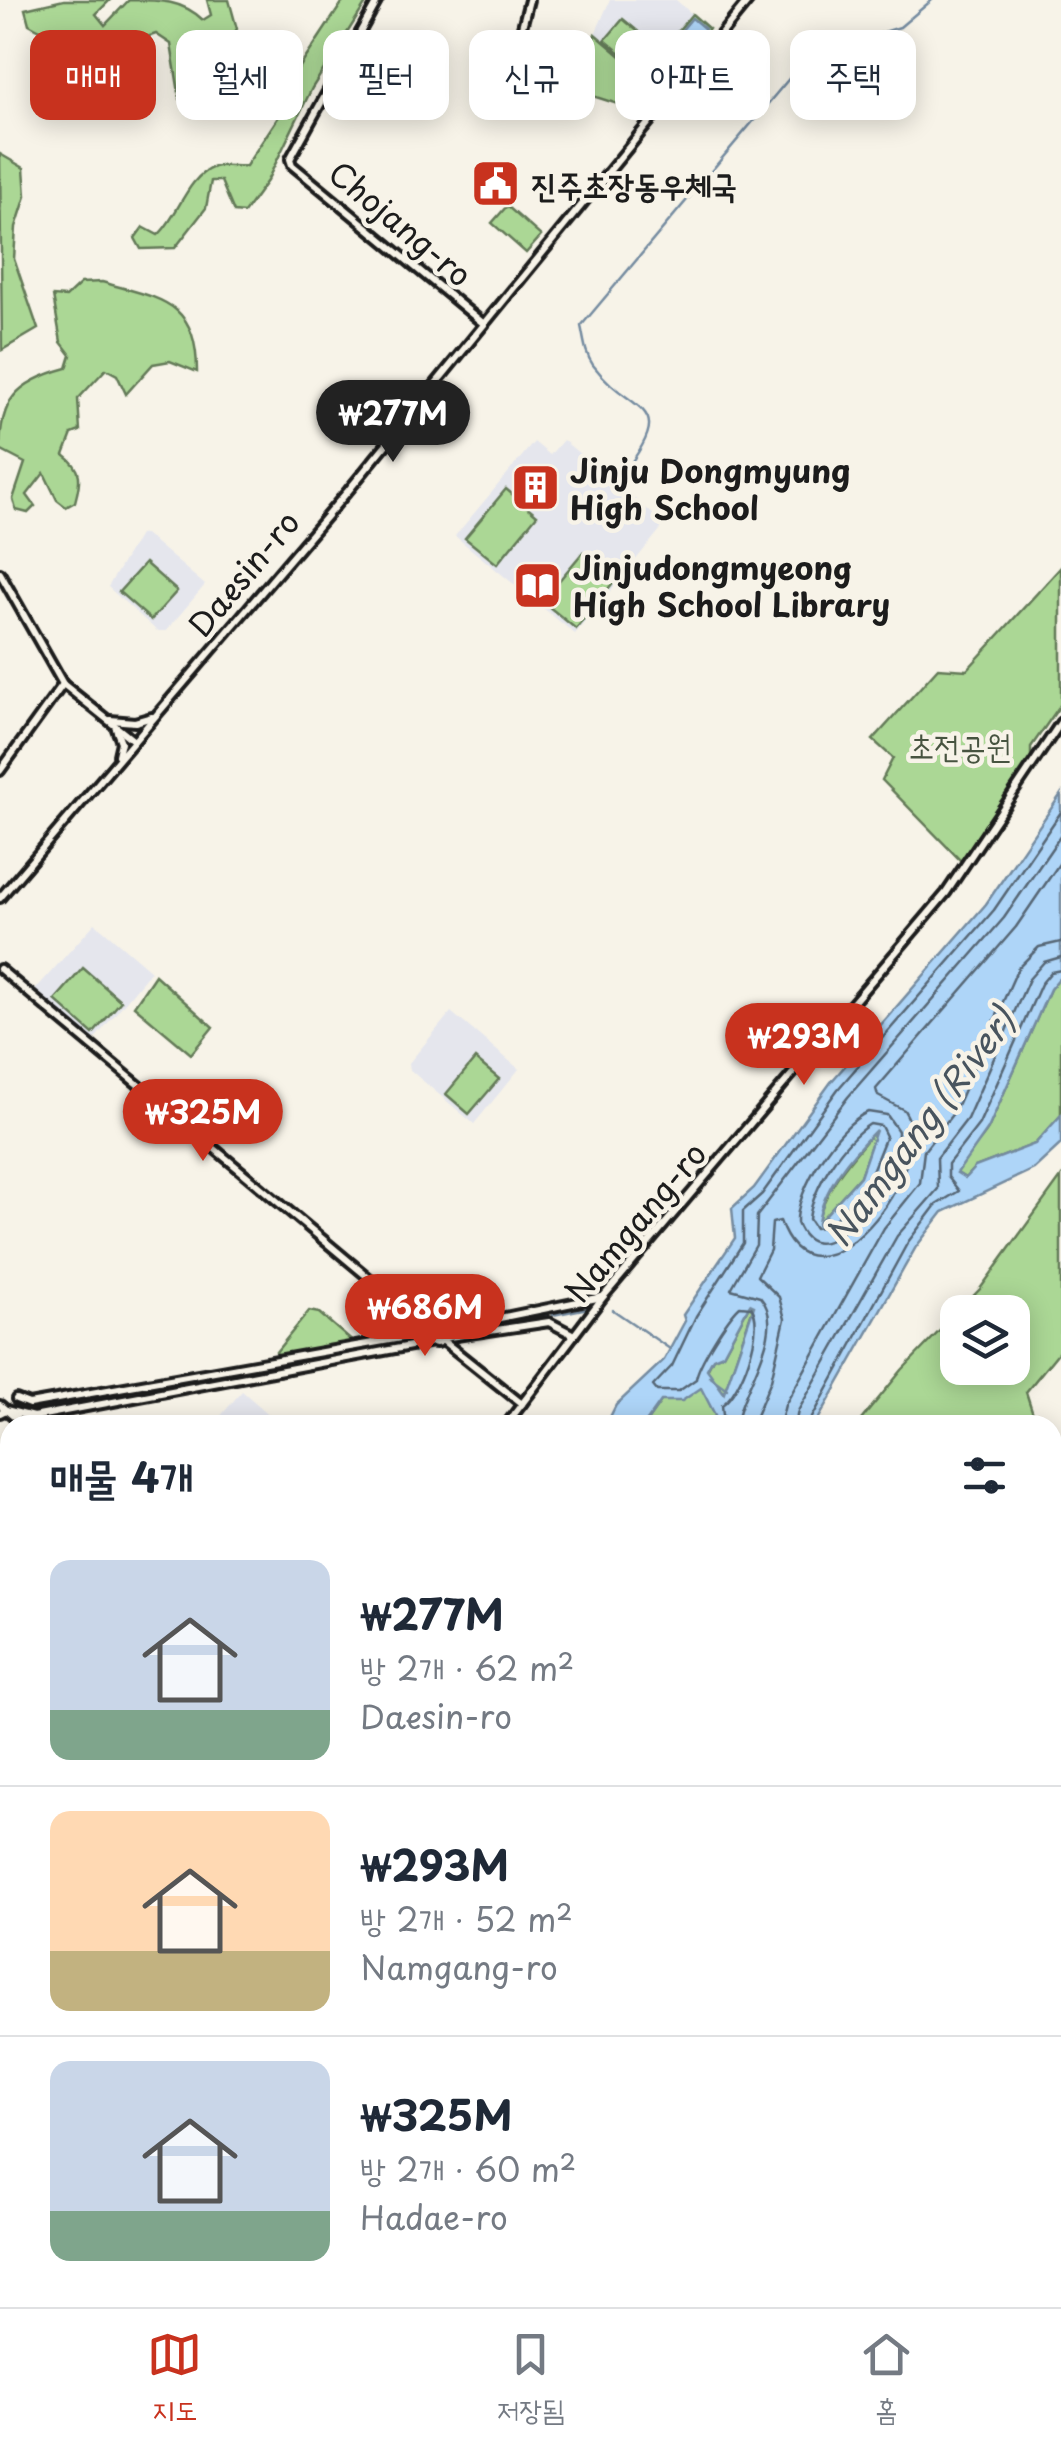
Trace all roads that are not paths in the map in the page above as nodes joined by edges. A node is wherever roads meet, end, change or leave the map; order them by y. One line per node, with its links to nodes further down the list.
1 (378, 0): 5 (street, Chojang-ro)
2 (529, 0): 4 (street)
3 (748, 0): 5 (street, Daesin-ro)
4 (522, 30)
5 (484, 324): 8 (street, Daesin-ro)
6 (0, 574): 7 (street)
7 (62, 684): 9 (street); 13 (street)
8 (153, 717): 9 (street); 11 (street, Daesin-ro)
9 (109, 720): 11 (street); 12 (street)
10 (1061, 722): 16 (street, Namgang-ro)
11 (134, 741): 12 (street, Daesin-ro)
12 (112, 766): 14 (street, Daesin-ro)
13 (0, 772)
14 (0, 898)
15 (0, 969): 19 (street)
16 (603, 1297): 17 (street); 20 (street, Namgang-ro)
17 (542, 1311): 18 (street); 21 (street)
18 (544, 1322): 20 (street); 21 (street)
19 (430, 1332): 21 (street); 22 (street); 23 (street)
20 (574, 1335): 29 (street, Namgang-ro)
21 (442, 1336): 22 (street); 29 (street)
22 (432, 1342): 24 (street)
23 (331, 1351): 24 (street); 25 (street)
24 (334, 1360): 26 (street)
25 (244, 1367): 26 (street); 28 (street)
26 (247, 1377): 31 (street)
27 (16, 1399): 28 (street)
28 (29, 1404): 30 (street)
29 (522, 1404): 32 (street, Namgang-ro)
30 (31, 1415)
31 (44, 1415)
32 (514, 1415)

